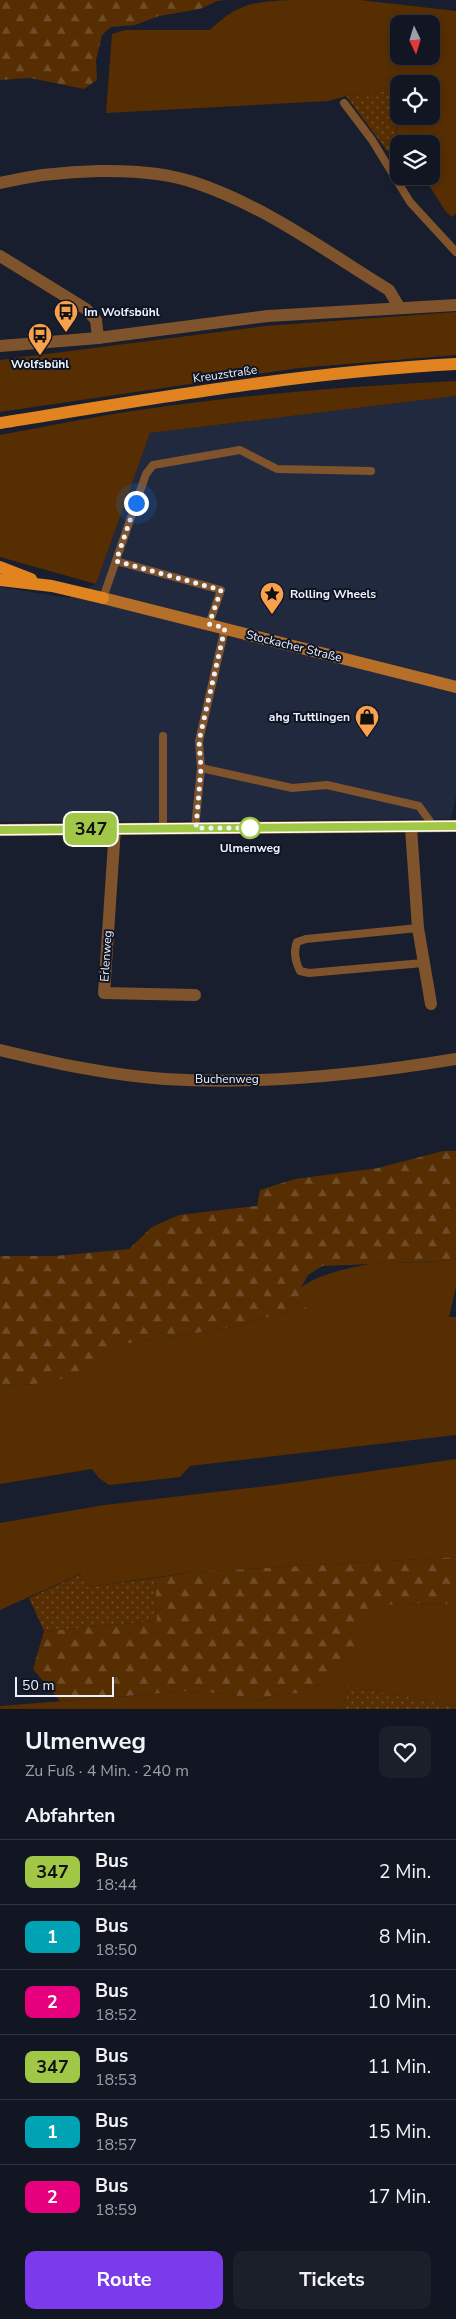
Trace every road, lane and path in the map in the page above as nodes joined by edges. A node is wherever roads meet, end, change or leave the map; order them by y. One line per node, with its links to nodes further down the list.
1 (344, 103): 3 (lane)
2 (0, 183): 6 (street)
3 (456, 252)
4 (0, 256): 7 (street)
5 (456, 305): 6 (street)
6 (399, 307): 7 (street)
7 (98, 338): 8 (street)
8 (0, 346)
9 (456, 364): 10 (main road, Kreuzstraße)
10 (0, 423)
11 (371, 470): 12 (lane)
12 (116, 561): 16 (lane); 17 (lane)
13 (0, 567): 15 (main road)
14 (0, 580): 15 (main road)
15 (52, 586): 16 (main road)
16 (103, 598): 17 (street, Stockacher Straße)
17 (209, 624): 18 (street, Stockacher Straße)
18 (225, 628): 19 (street, Stockacher Straße); 21 (lane)
19 (456, 687)
20 (163, 736): 25 (lane)
21 (201, 768): 23 (lane); 26 (lane)
22 (456, 826): 23 (street)
23 (434, 827): 27 (street)
24 (116, 828): 25 (street); 28 (street); 31 (street, Erlenweg)
25 (163, 828): 26 (street)
26 (196, 828): 27 (street)
27 (410, 828): 29 (street)
28 (0, 830)
29 (418, 928): 30 (street); 30 (lane)
30 (423, 963): 32 (street)
31 (195, 995)
32 (431, 1004)
33 (0, 1050): 34 (street, Buchenweg)
34 (456, 1059)

